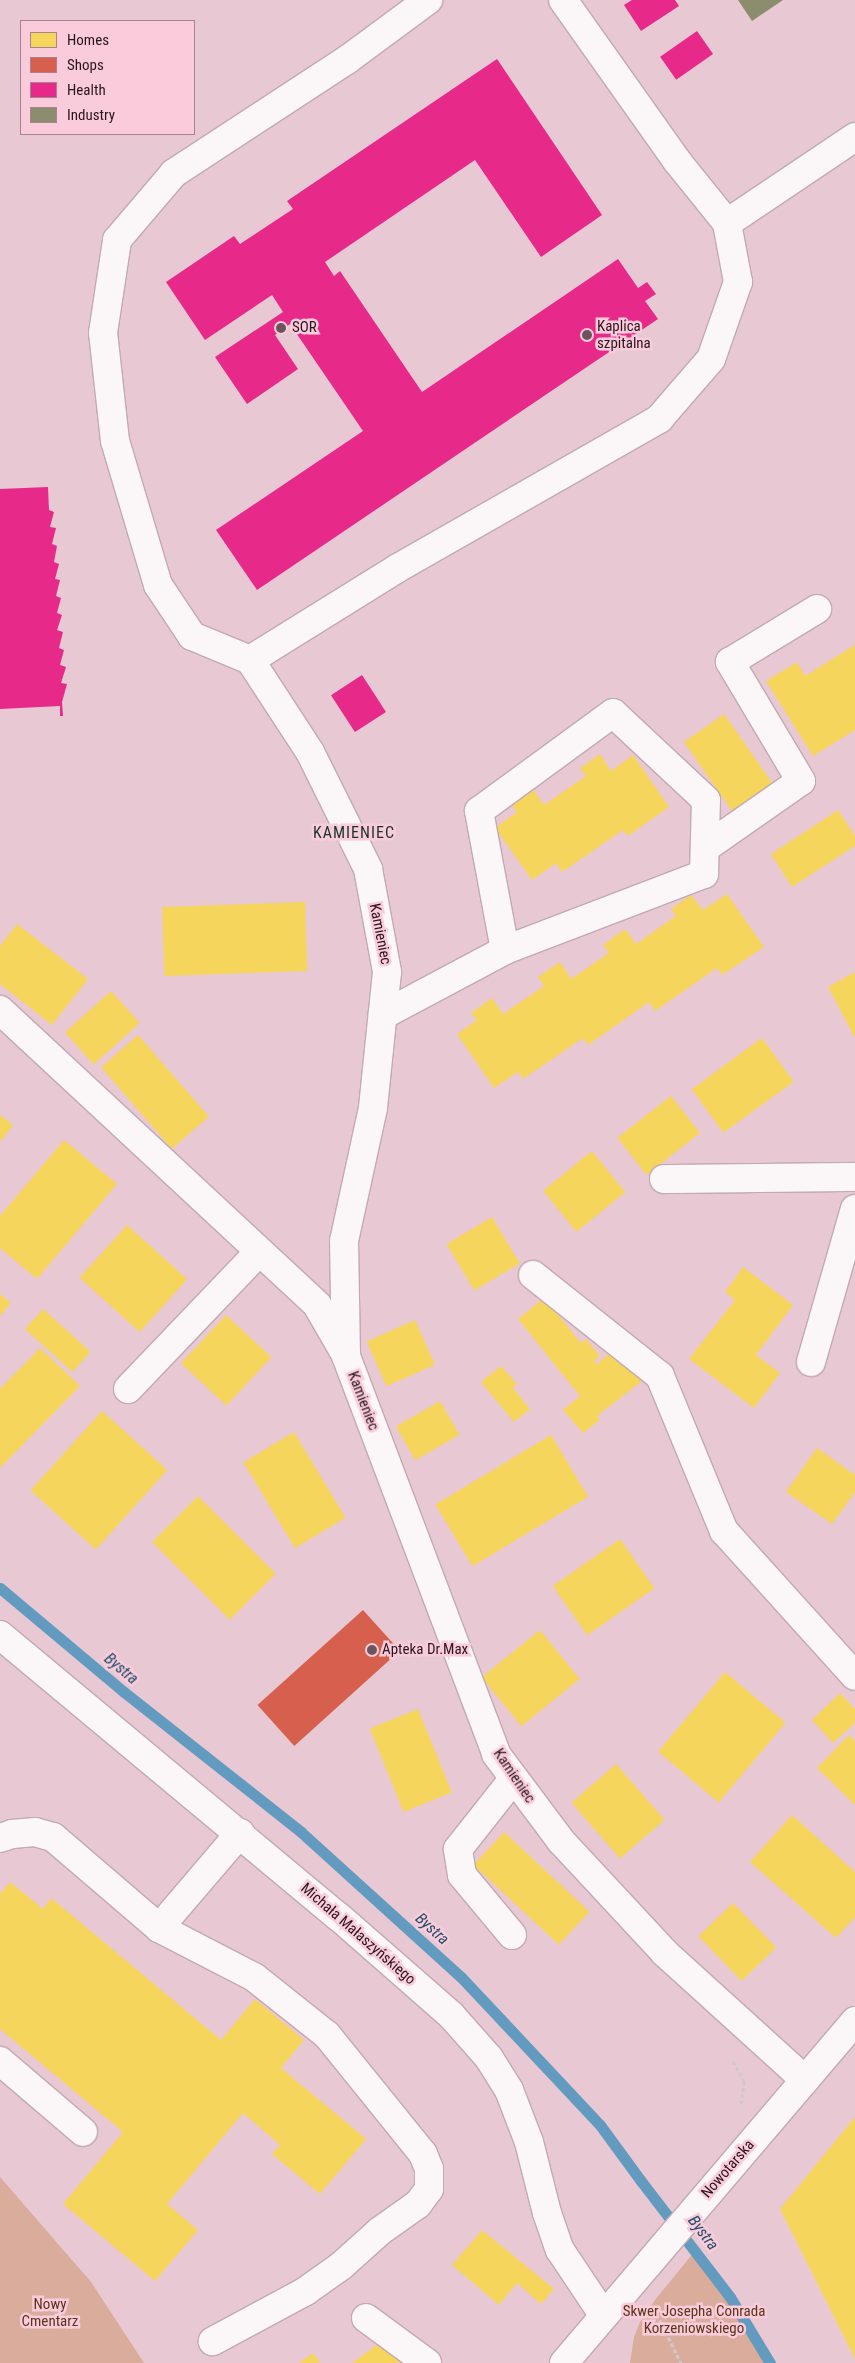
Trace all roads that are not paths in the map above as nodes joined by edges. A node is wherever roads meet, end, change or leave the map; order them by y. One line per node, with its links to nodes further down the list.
1 (428, 0): 6 (street)
2 (563, 0): 4 (street)
3 (855, 137): 4 (street)
4 (728, 223): 6 (street)
5 (817, 608): 7 (street)
6 (250, 660): 10 (street, Kamieniec)
7 (705, 848): 8 (street); 8 (street)
8 (504, 950): 10 (street)
9 (0, 1010): 14 (street, Kamieniec)
10 (383, 1015): 16 (street, Kamieniec)
11 (855, 1176): 12 (street)
12 (664, 1179)
13 (855, 1209): 17 (street)
14 (259, 1252): 16 (street, Kamieniec); 18 (street)
15 (533, 1275): 20 (street)
16 (346, 1356): 21 (street, Kamieniec)
17 (811, 1362)
18 (128, 1389)
19 (1, 1639): 22 (street, Michała Małaszyńskiego)
20 (855, 1676)
21 (514, 1778): 25 (street); 28 (street, Kamieniec)
22 (240, 1833): 24 (street); 30 (street, Michała Małaszyńskiego)
23 (0, 1838): 24 (street)
24 (159, 1928): 32 (street)
25 (512, 1934)
26 (855, 2021): 28 (street, Nowotarska)
27 (0, 2061): 29 (street)
28 (805, 2080): 30 (street, Nowotarska)
29 (83, 2132)
30 (604, 2316): 33 (street, Nowotarska)
31 (366, 2318): 34 (street)
32 (213, 2341)
33 (573, 2359)
34 (427, 2363)

